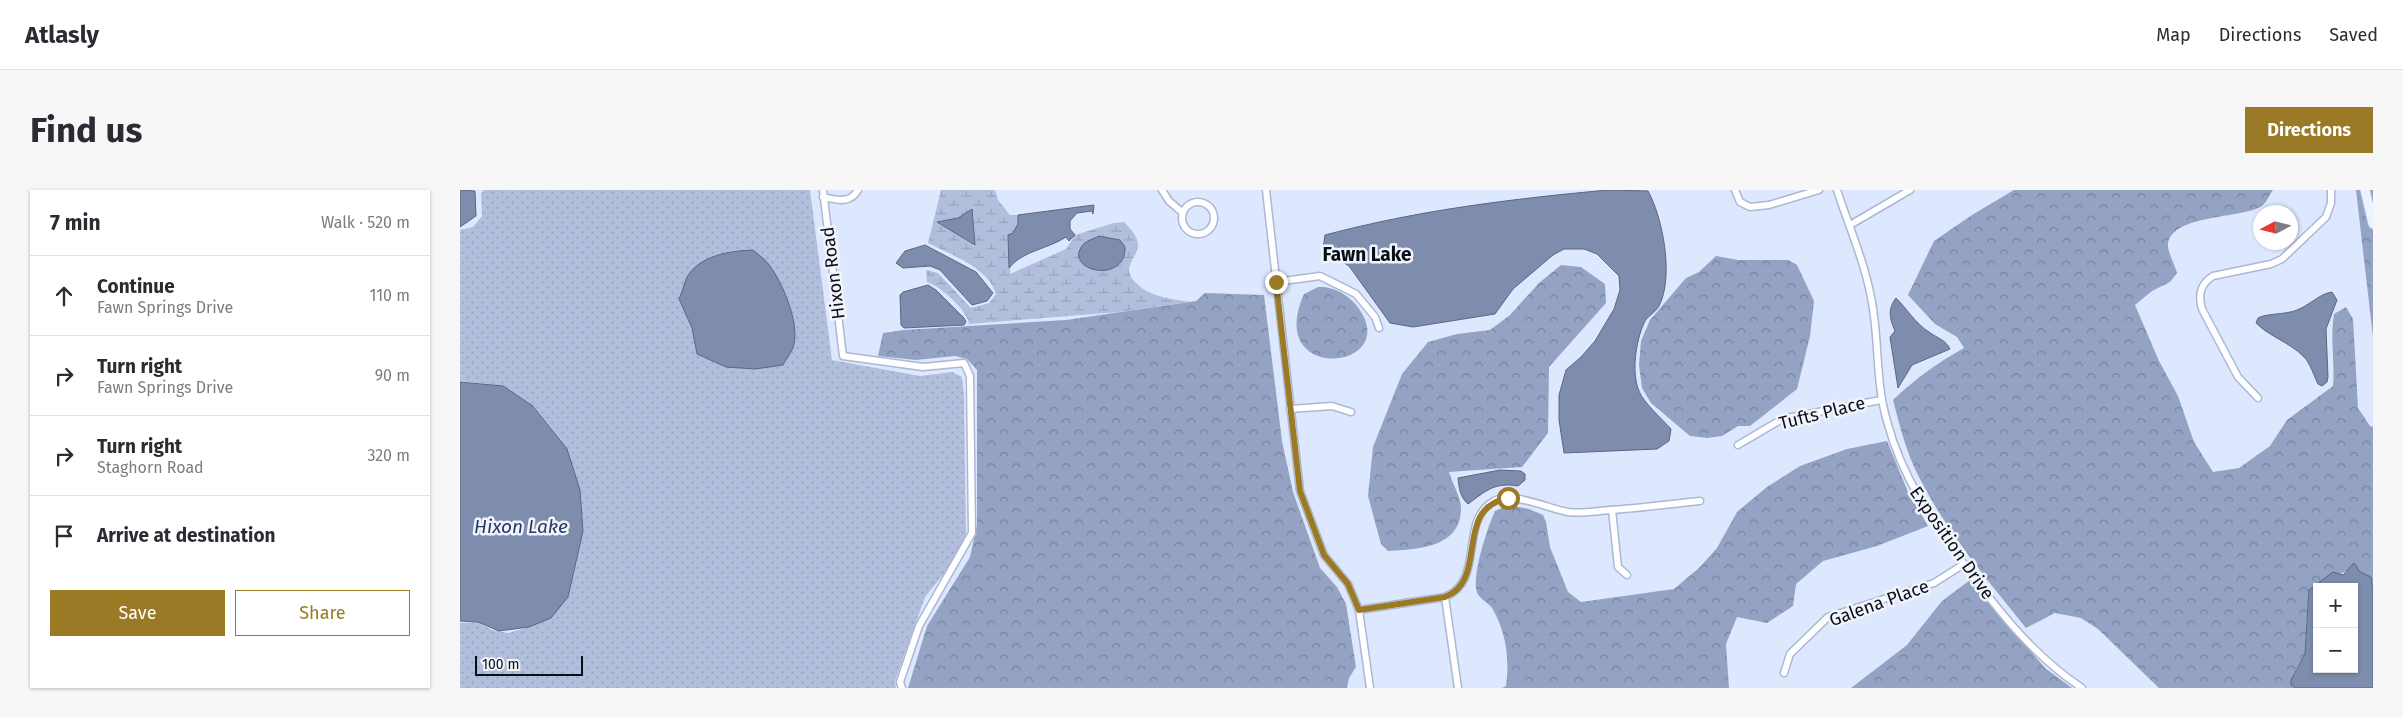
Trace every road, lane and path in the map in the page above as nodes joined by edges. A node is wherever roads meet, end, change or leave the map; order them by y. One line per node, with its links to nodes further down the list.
1 (858, 190): 10 (street)
2 (1162, 190): 11 (street)
3 (1266, 190): 14 (street)
4 (1735, 190): 5 (street)
5 (1819, 190)
6 (1837, 190): 13 (street, Exposition Drive)
7 (1910, 190): 13 (street)
8 (2331, 190): 16 (street)
9 (2365, 190): 12 (street)
10 (823, 194): 28 (street, Hixon Road)
11 (1183, 213): 11 (street)
12 (2373, 224)
13 (1850, 225): 17 (street, Exposition Drive)
14 (1276, 282): 15 (street); 18 (street)
15 (1379, 328)
16 (2258, 398)
17 (1881, 400): 20 (street, Tufts Place); 23 (street, Exposition Drive)
18 (1290, 409): 19 (street); 26 (street)
19 (1351, 412)
20 (1738, 445)
21 (1700, 501): 22 (street)
22 (1612, 510): 24 (street); 25 (street)
23 (1964, 564): 27 (street, Galena Place); 31 (street, Exposition Drive)
24 (1627, 575)
25 (1445, 597): 26 (street); 30 (street)
26 (1359, 610): 29 (street)
27 (1784, 673)
28 (902, 688)
29 (1370, 688)
30 (1458, 688)
31 (2082, 688)

